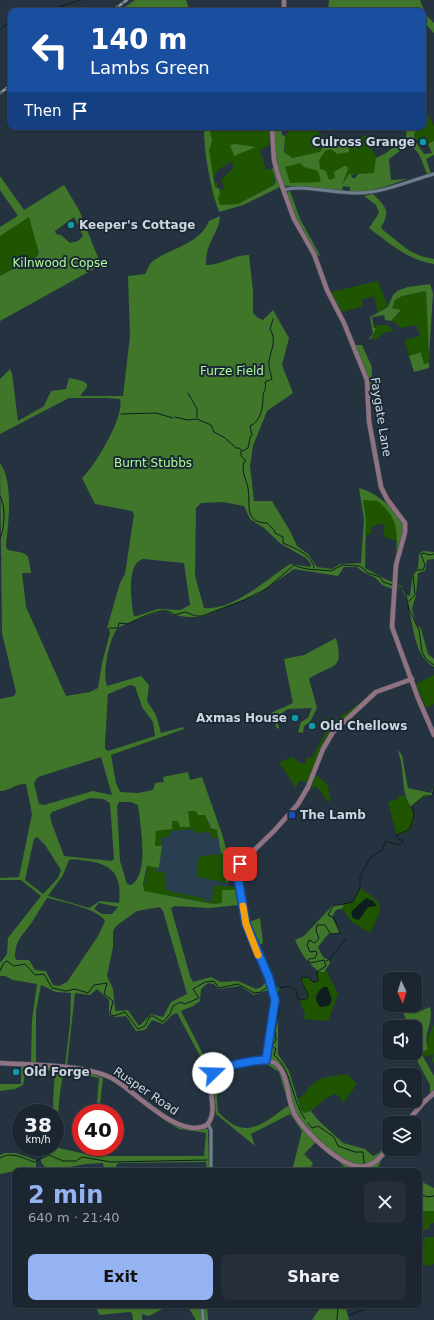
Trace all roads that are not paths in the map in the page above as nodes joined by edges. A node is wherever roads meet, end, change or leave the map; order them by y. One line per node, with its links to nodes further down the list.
1 (272, 130): 3 (street, Faygate Lane)
2 (434, 174): 3 (street)
3 (283, 190): 4 (street, Faygate Lane)
4 (412, 679): 5 (street, Faygate Lane); 6 (street)
5 (434, 735)
6 (266, 1060): 10 (street); 11 (street)
7 (0, 1063): 10 (street, Rusper Road)
8 (434, 1094): 9 (street)
9 (412, 1116)
10 (208, 1124): 12 (street)
11 (382, 1154)
12 (211, 1168)
13 (202, 1308): 14 (street)
14 (203, 1320)

